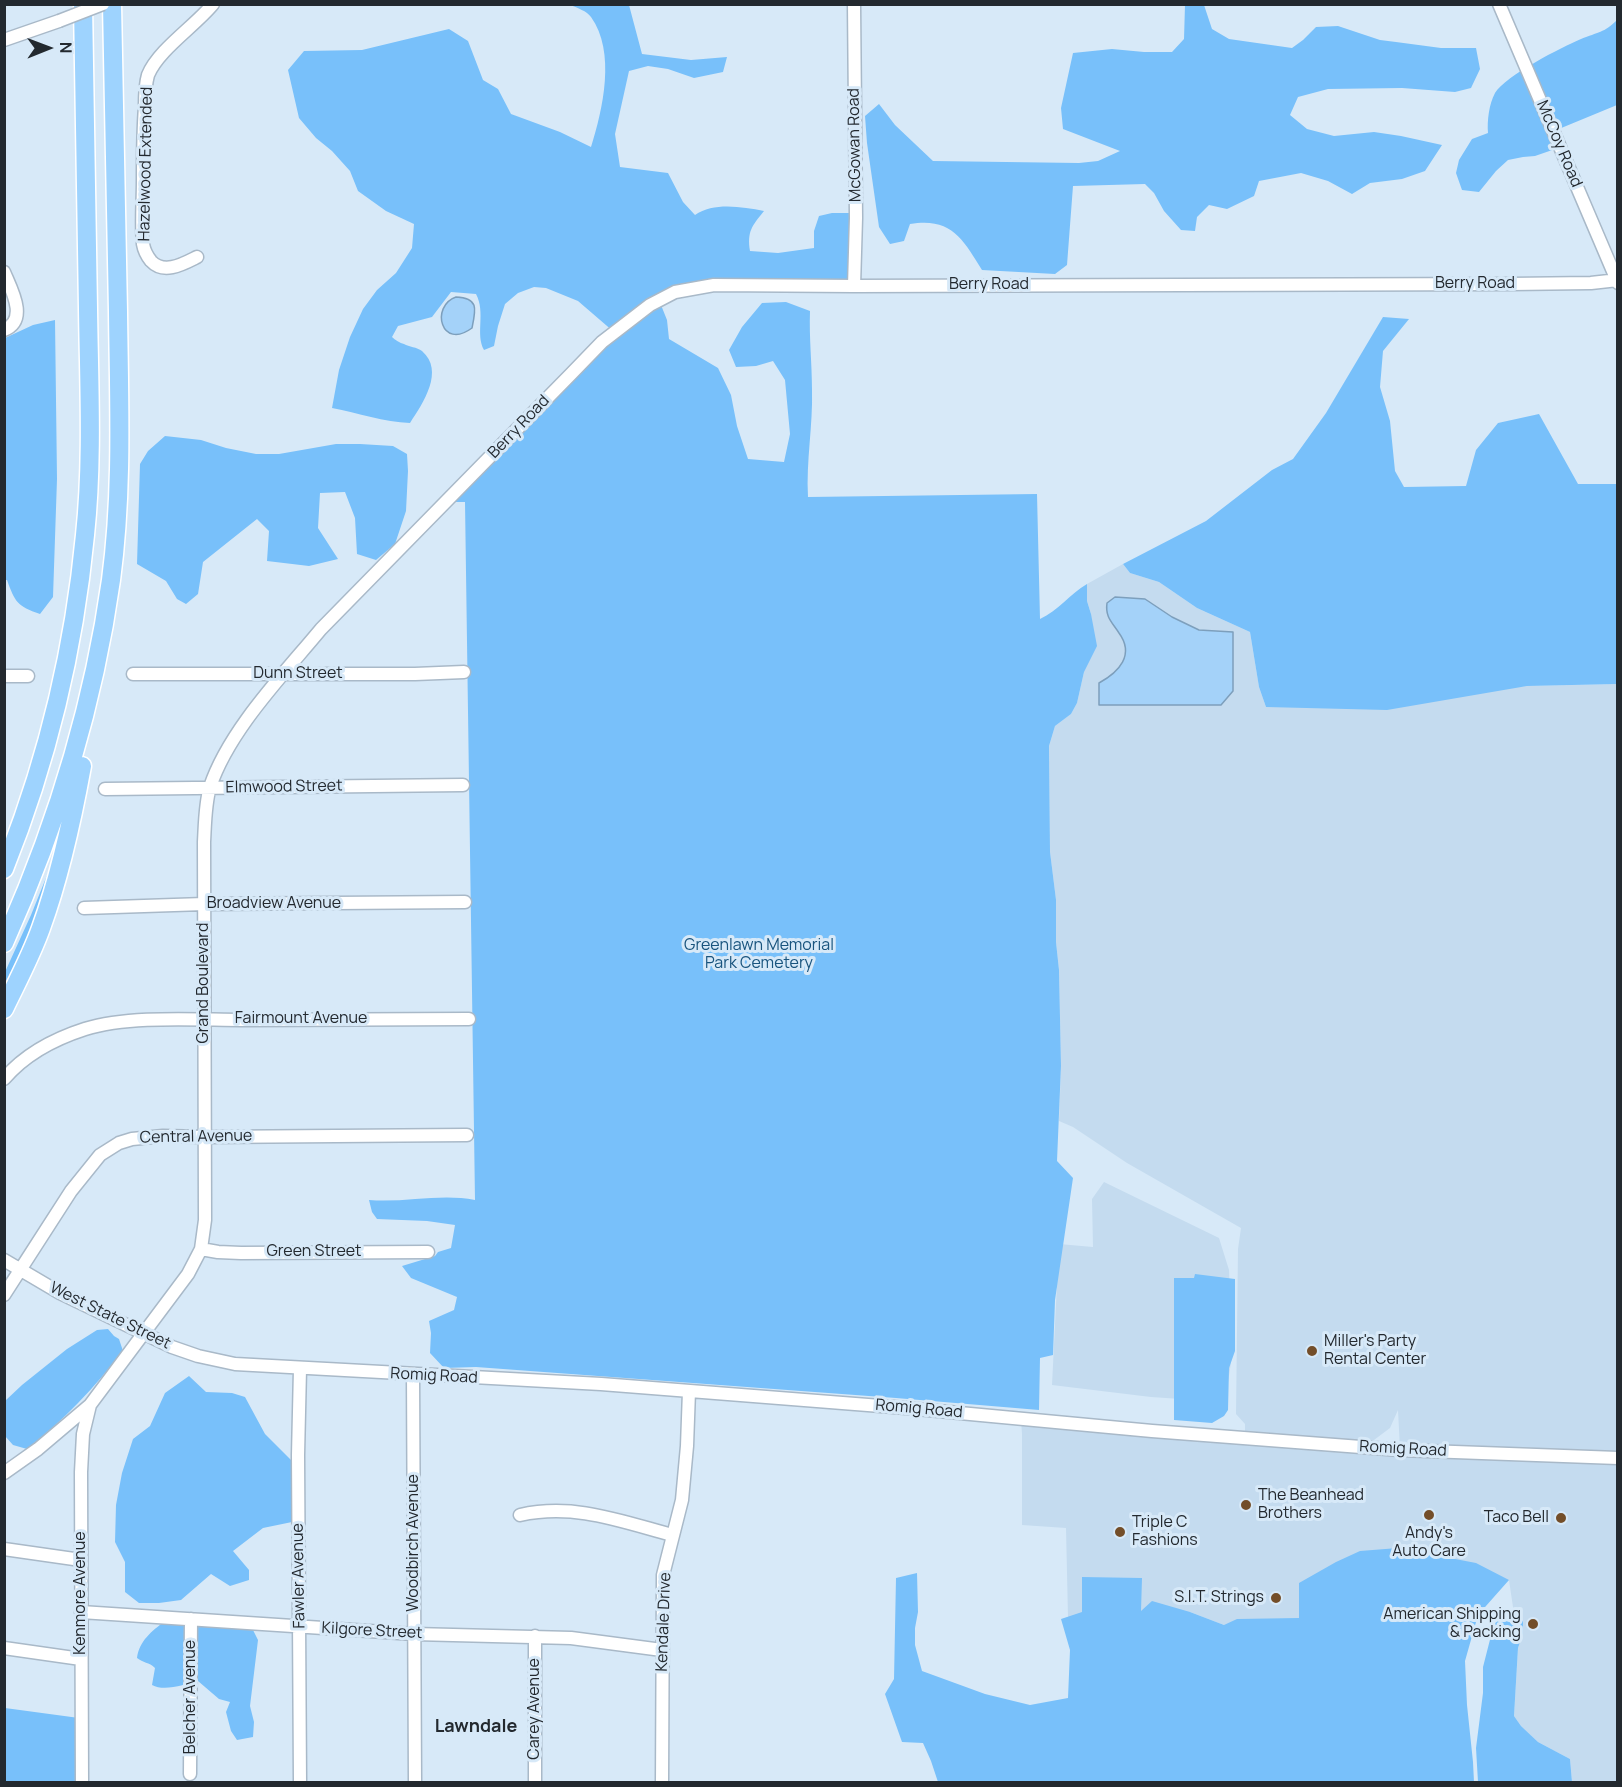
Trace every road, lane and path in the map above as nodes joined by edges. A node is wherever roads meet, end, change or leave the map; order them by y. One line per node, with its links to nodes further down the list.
1 (83, 4): 20 (highway)
2 (102, 4): 7 (street, bridge)
3 (112, 4): 14 (highway)
4 (213, 4): 8 (street, Hazelwood Extended)
5 (854, 4): 11 (street, McGowan Road)
6 (1499, 4): 10 (street, McCoy Road)
7 (4, 40)
8 (197, 257)
9 (4, 272): 12 (street)
10 (1617, 281): 11 (street, Berry Road)
11 (854, 286): 13 (street, Berry Road)
12 (4, 330)
13 (444, 502): 17 (street, Grand Boulevard)
14 (98, 654): 29 (highway); 30 (highway)
15 (464, 672): 17 (street, Dunn Street)
16 (133, 674): 17 (street, Dunn Street)
17 (283, 674): 22 (street, Grand Boulevard)
18 (4, 676): 19 (street)
19 (28, 676)
20 (40, 769): 24 (highway); 25 (highway)
21 (463, 785): 22 (street, Elmwood Street)
22 (210, 788): 23 (street, Elmwood Street); 27 (street, Grand Boulevard)
23 (105, 789)
24 (4, 837)
25 (4, 870)
26 (465, 902): 27 (street, Broadview Avenue)
27 (204, 904): 28 (street, Broadview Avenue); 32 (street, Grand Boulevard)
28 (84, 908)
29 (4, 943)
30 (4, 1009)
31 (469, 1019): 32 (street, Fairmount Avenue)
32 (205, 1020): 33 (street, Fairmount Avenue); 35 (street, Grand Boulevard)
33 (4, 1079)
34 (466, 1135): 35 (street, Central Avenue)
35 (205, 1137): 36 (street, Grand Boulevard); 39 (street, Central Avenue)
36 (201, 1249): 37 (street, Green Street); 41 (street, Grand Boulevard)
37 (428, 1252)
38 (4, 1260): 39 (street, West State Street)
39 (20, 1270): 40 (street, Central Avenue); 41 (street, West State Street)
40 (4, 1295)
41 (144, 1334): 42 (street, West State Street); 46 (street, Grand Boulevard)
42 (221, 1361): 43 (street, Romig Road)
43 (300, 1369): 44 (street, Romig Road); 55 (street, Fawler Avenue)
44 (413, 1375): 45 (street, Romig Road); 56 (street, Woodbirch Avenue)
45 (689, 1391): 47 (street, Romig Road); 50 (street, Kendale Drive)
46 (90, 1405): 48 (street, Grand Boulevard); 52 (street, Kenmore Avenue)
47 (1617, 1458)
48 (4, 1473)
49 (520, 1515): 50 (street)
50 (672, 1535): 59 (street, Kendale Drive)
51 (4, 1549): 52 (street)
52 (81, 1560): 53 (street, Kenmore Avenue)
53 (81, 1612): 54 (street, Kilgore Street); 60 (street, Kenmore Avenue)
54 (191, 1619): 55 (street, Kilgore Street); 61 (street, Belcher Avenue)
55 (300, 1627): 56 (street, Kilgore Street); 63 (street, Fawler Avenue)
56 (414, 1634): 57 (street, Kilgore Street); 64 (street, Woodbirch Avenue)
57 (535, 1636): 59 (street, Kilgore Street); 65 (street, Carey Avenue)
58 (4, 1648): 60 (street)
59 (662, 1650): 66 (street, Kendale Drive)
60 (81, 1659): 62 (street, Kenmore Avenue)
61 (190, 1774)
62 (82, 1782)
63 (300, 1782)
64 (415, 1782)
65 (535, 1782)
66 (662, 1782)

